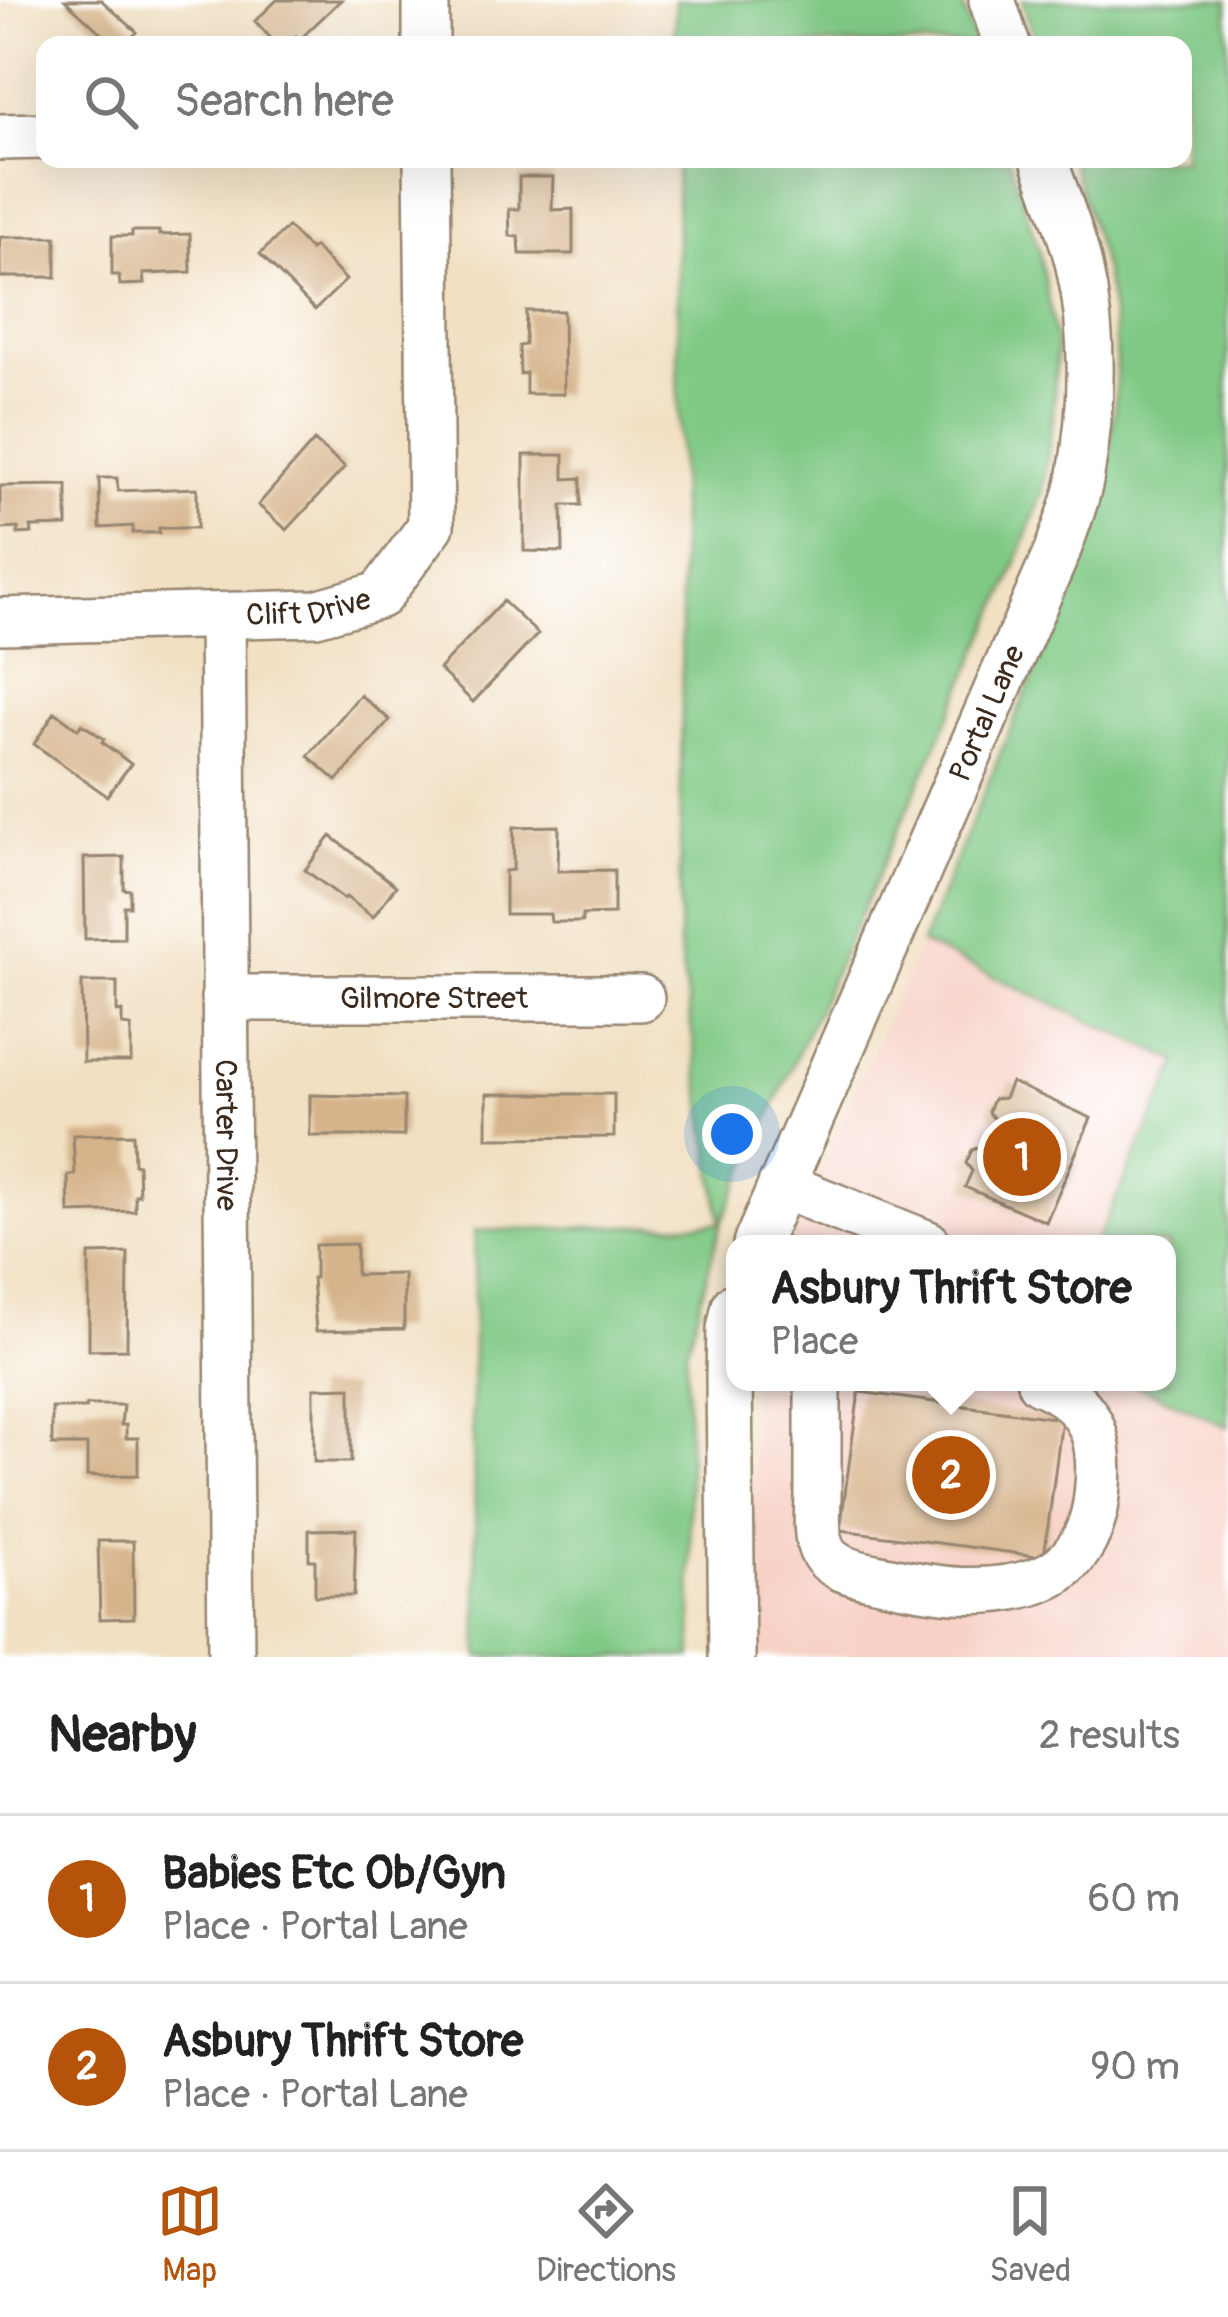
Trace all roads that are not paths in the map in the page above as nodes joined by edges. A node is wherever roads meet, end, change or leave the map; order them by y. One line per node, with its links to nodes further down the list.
1 (426, 0): 3 (street)
2 (992, 0): 4 (street)
3 (426, 36)
4 (1004, 36)
5 (36, 136): 6 (street)
6 (0, 137)
7 (427, 168): 9 (street, Clift Drive)
8 (1047, 168): 13 (street, Portal Lane)
9 (222, 616): 10 (street, Clift Drive); 11 (street, Carter Drive)
10 (0, 620)
11 (224, 998): 12 (street, Gilmore Street); 19 (street, Carter Drive)
12 (641, 998)
13 (781, 1186): 14 (street, Portal Lane); 15 (street)
14 (760, 1235)
15 (905, 1235)
16 (733, 1391): 20 (street)
17 (818, 1391): 18 (street)
18 (1060, 1391)
19 (231, 1657)
20 (732, 1657)

